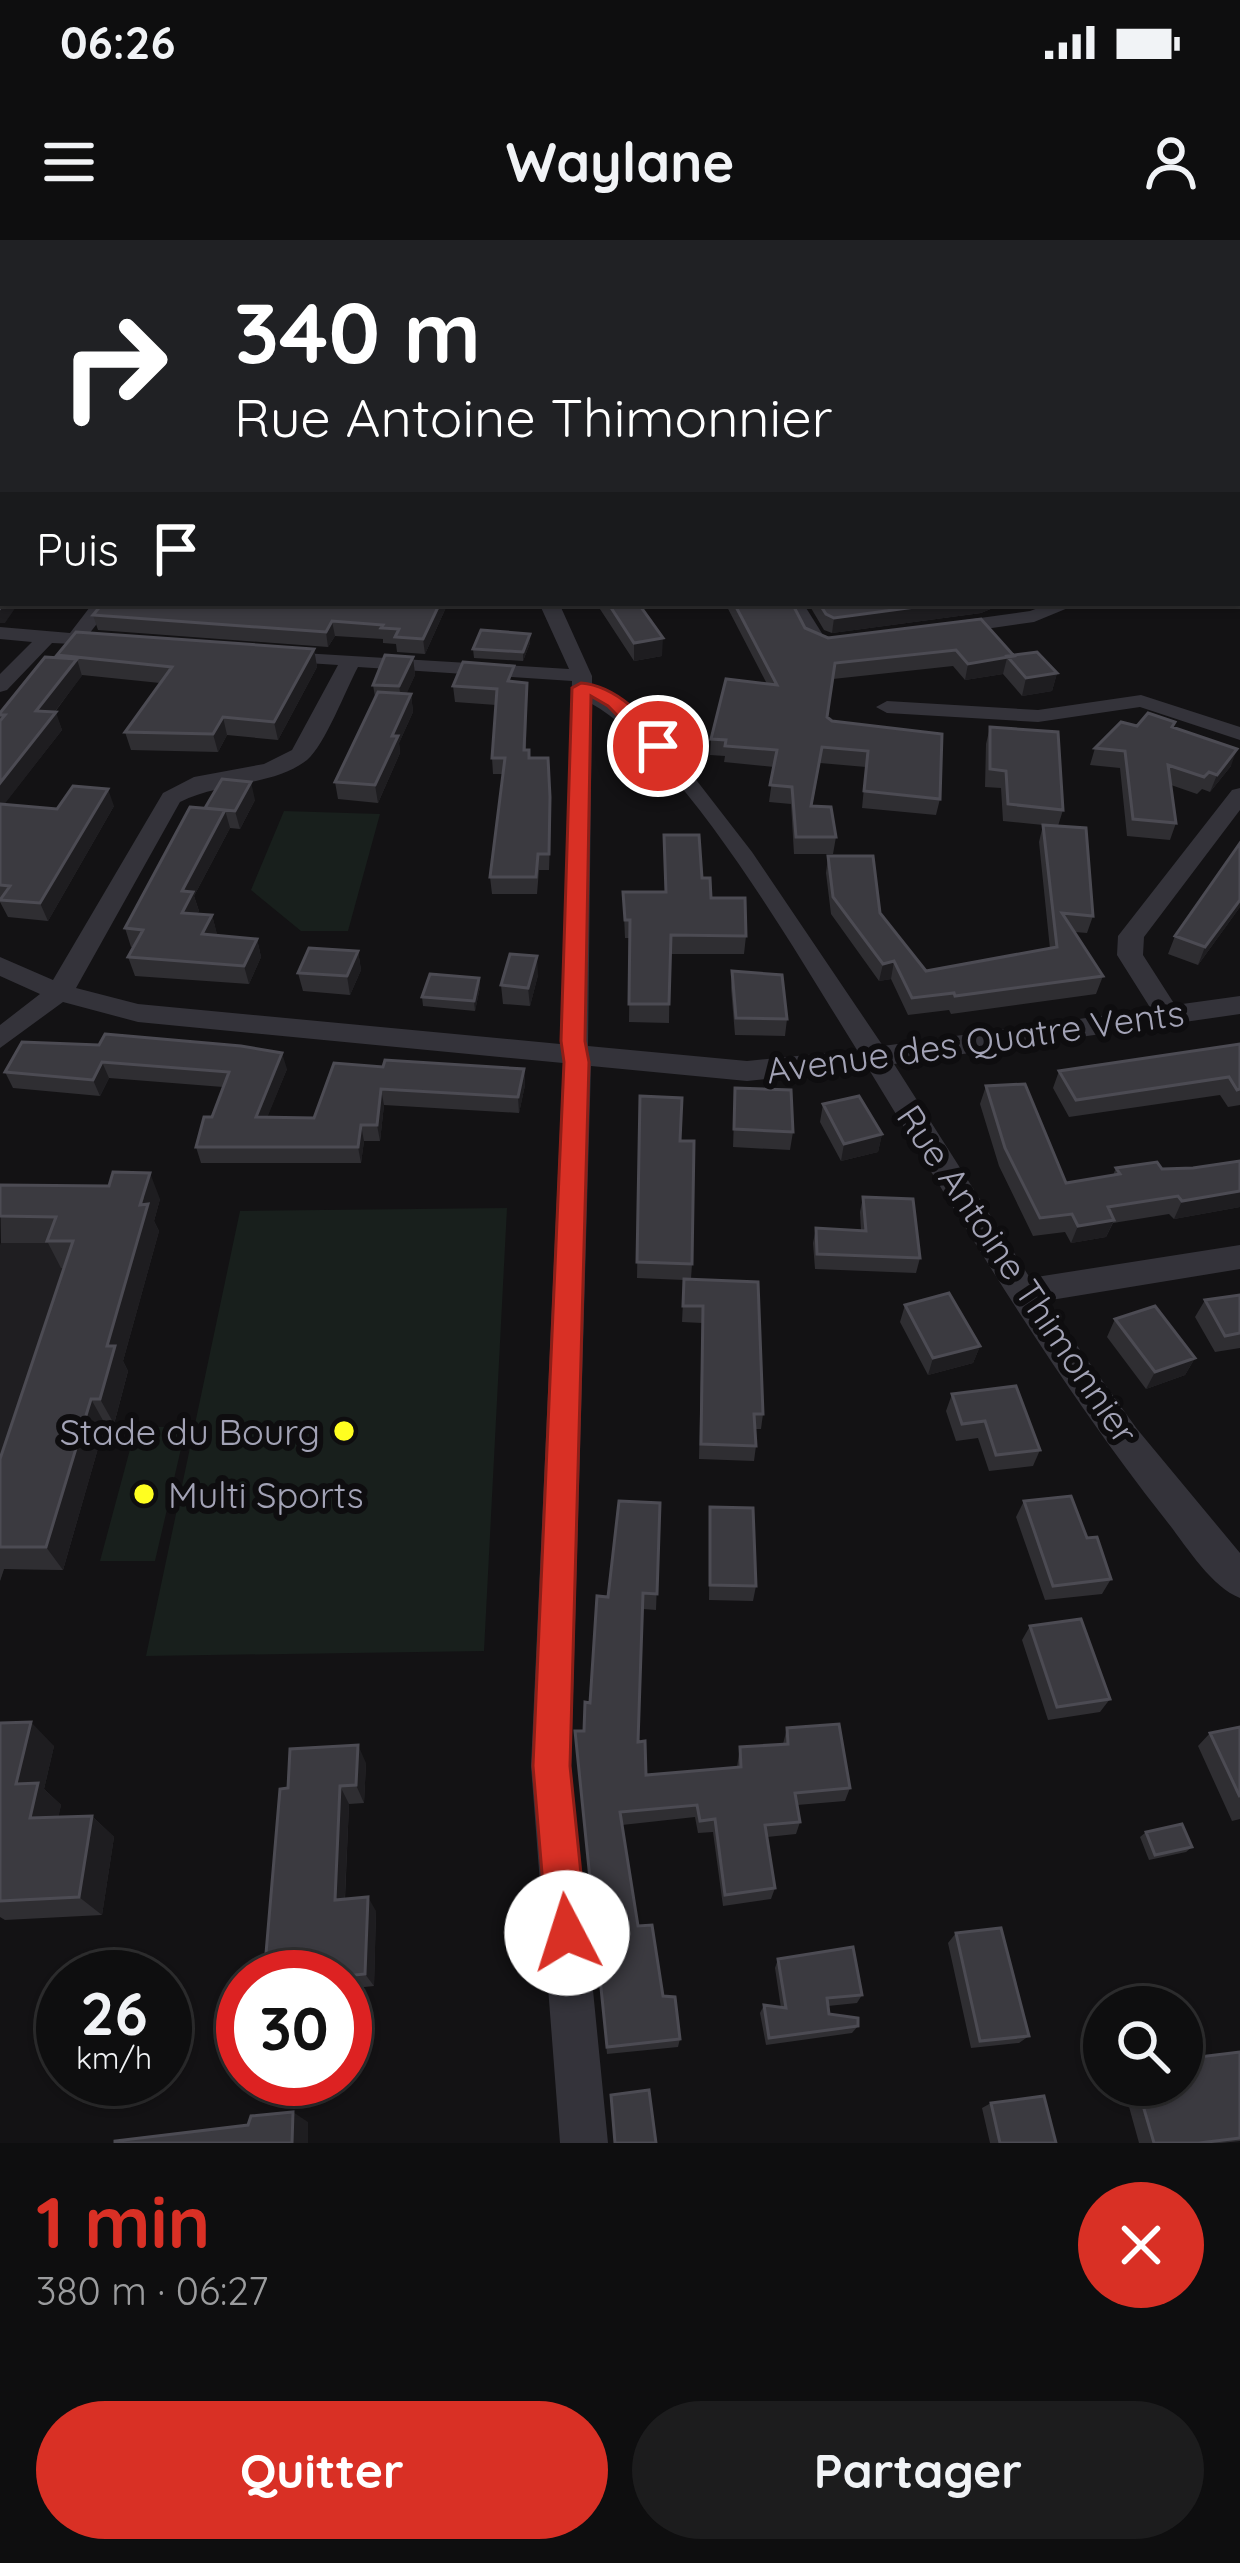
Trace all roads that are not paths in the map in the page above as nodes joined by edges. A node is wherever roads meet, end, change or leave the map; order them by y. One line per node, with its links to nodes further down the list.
1 (101, 606): 8 (street)
2 (550, 606): 13 (street)
3 (795, 606): 9 (street)
4 (1062, 606): 5 (street)
5 (928, 632)
6 (0, 633): 7 (street)
7 (46, 637): 8 (street); 14 (street)
8 (75, 639): 10 (street)
9 (860, 641)
10 (121, 643)
11 (259, 653): 12 (street)
12 (352, 660): 13 (street); 19 (street)
13 (582, 682): 23 (street); 24 (street, Rue Antoine Thimonnier)
14 (0, 686)
15 (887, 706): 16 (street)
16 (1240, 734)
17 (1240, 795): 21 (street)
18 (0, 966): 19 (street, Avenue des Quatre Vents)
19 (58, 992): 22 (street); 23 (street, Avenue des Quatre Vents)
20 (1240, 1005): 21 (street, Avenue des Quatre Vents)
21 (1168, 1015): 24 (street, Avenue des Quatre Vents)
22 (0, 1039)
23 (576, 1052): 24 (street, Avenue des Quatre Vents); 28 (street)
24 (874, 1058): 26 (street, Rue Antoine Thimonnier)
25 (1240, 1257): 26 (street)
26 (1021, 1292): 27 (street, Rue Antoine Thimonnier)
27 (1240, 1580)
28 (584, 2143)

